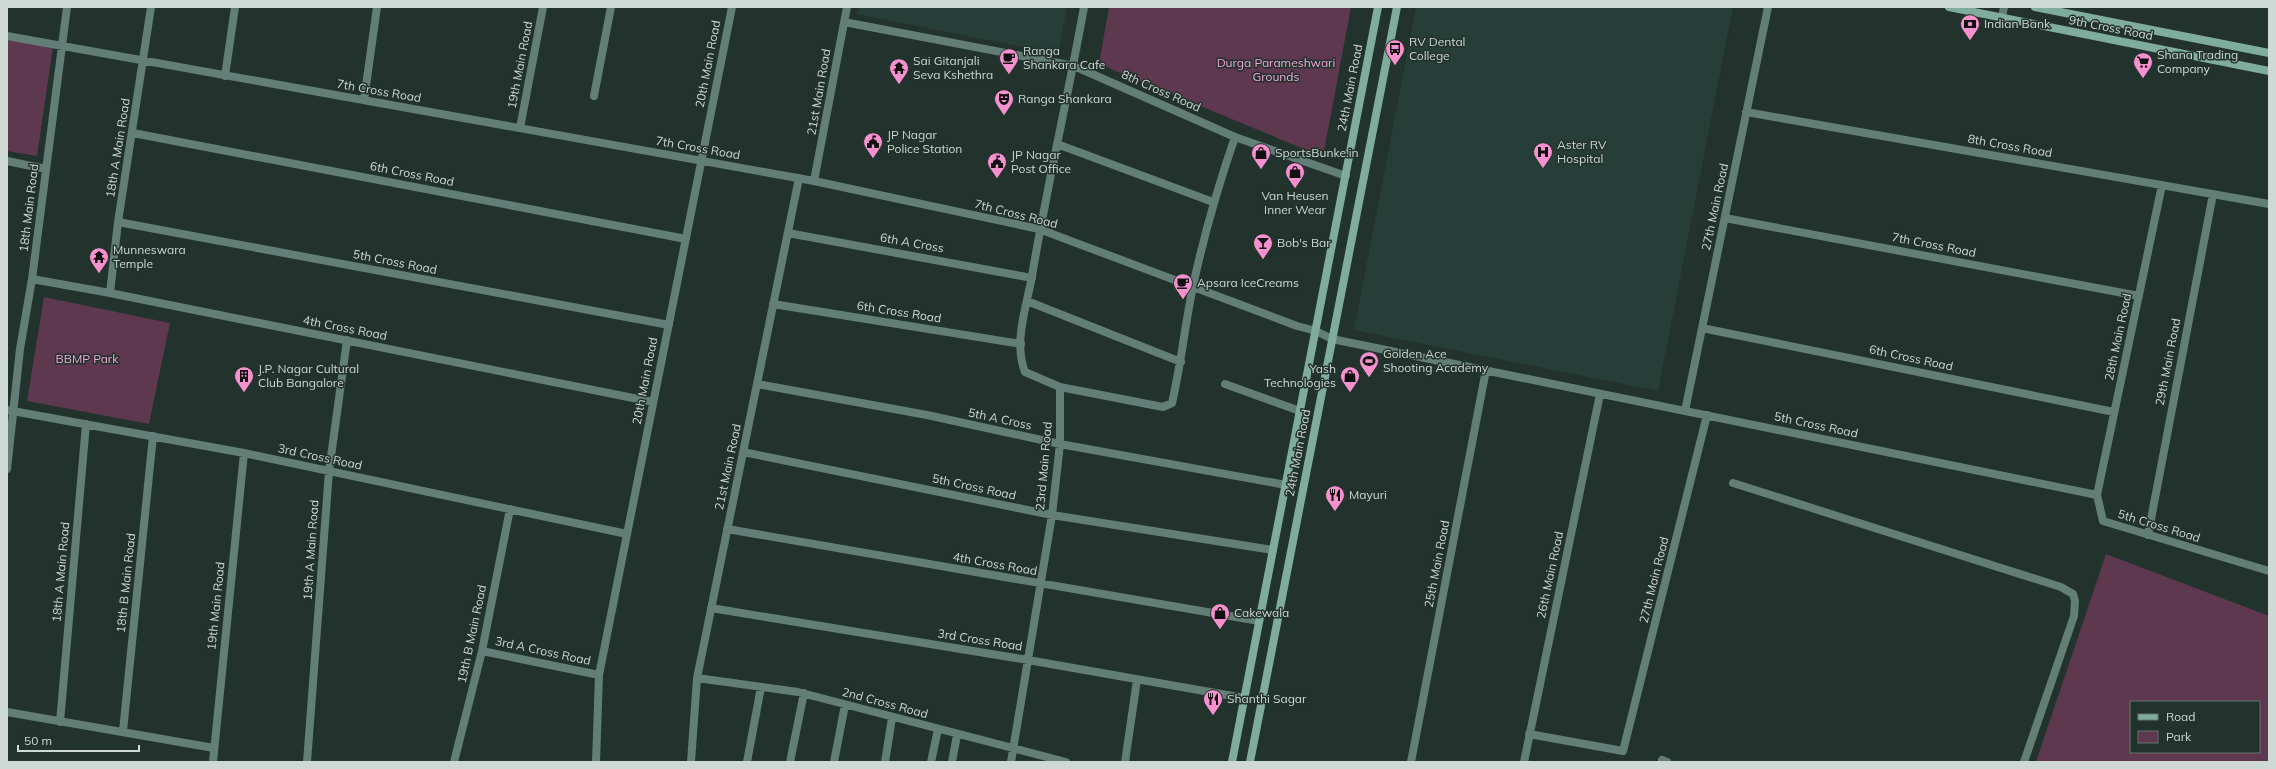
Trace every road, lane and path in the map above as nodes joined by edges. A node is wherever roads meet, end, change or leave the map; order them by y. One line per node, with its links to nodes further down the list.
1 (67, 7): 19 (street, 18th Main Road)
2 (151, 7): 21 (street, 18th A Main Road)
3 (235, 7): 24 (street)
4 (377, 7): 26 (street)
5 (543, 7): 28 (street, 19th Main Road)
6 (611, 7): 25 (street)
7 (732, 7): 33 (street, 20th Main Road)
8 (847, 7): 17 (street, 21st Main Road)
9 (1084, 7): 22 (street)
10 (1378, 7): 35 (main road, 24th Main Road)
11 (1397, 7): 57 (main road, 24th Main Road)
12 (1768, 7): 27 (street, 27th Main Road)
13 (1949, 7): 16 (main road, 9th Cross Road)
14 (2004, 7): 16 (street)
15 (2035, 7): 20 (main road, 9th Cross Road)
16 (2002, 18): 23 (main road, 9th Cross Road)
17 (844, 22): 22 (street, 8th Cross Road); 37 (street, 21st Main Road)
18 (7, 36): 19 (street, 7th Cross Road)
19 (62, 46): 21 (street, 7th Cross Road); 34 (street, 18th Main Road)
20 (2269, 53)
21 (144, 61): 24 (street, 7th Cross Road); 29 (street, 18th A Main Road)
22 (1074, 66): 30 (street, 8th Cross Road); 31 (street)
23 (2269, 71)
24 (225, 76): 26 (street, 7th Cross Road)
25 (594, 96)
26 (364, 100): 28 (street, 7th Cross Road)
27 (1746, 112): 38 (street, 8th Cross Road); 42 (street, 27th Main Road)
28 (520, 128): 33 (street, 7th Cross Road)
29 (133, 133): 43 (street, 18th A Main Road); 46 (street, 6th Cross Road)
30 (1235, 137): 35 (street, 8th Cross Road); 40 (street)
31 (1057, 144): 40 (street); 44 (street)
32 (7, 161): 34 (street)
33 (701, 161): 36 (street, 7th Cross Road); 46 (street, 20th Main Road)
34 (46, 169): 48 (street, 18th Main Road)
35 (1346, 176): 56 (main road, 24th Main Road)
36 (799, 178): 37 (street, 7th Cross Road); 45 (street, 21st Main Road)
37 (814, 181): 44 (street, 7th Cross Road)
38 (2162, 185): 39 (street, 8th Cross Road); 51 (street, 28th Main Road)
39 (2213, 194): 41 (street, 8th Cross Road); 86 (street, 29th Main Road)
40 (1213, 202): 49 (street)
41 (2269, 204)
42 (1725, 218): 51 (street, 7th Cross Road); 55 (street, 27th Main Road)
43 (118, 222): 50 (street, 18th A Main Road); 54 (street, 5th Cross Road)
44 (1039, 229): 47 (street); 49 (street, 7th Cross Road)
45 (788, 232): 47 (street, 6th A Cross); 53 (street, 21st Main Road)
46 (686, 239): 54 (street, 20th Main Road)
47 (1032, 278): 52 (street)
48 (32, 279): 50 (street, 4th Cross Road); 67 (street, 18th Main Road)
49 (1193, 288): 56 (street, 7th Cross Road); 60 (street)
50 (110, 293): 58 (street, 4th Cross Road)
51 (2139, 296): 70 (street, 28th Main Road)
52 (1027, 301): 59 (street); 60 (street)
53 (773, 304): 59 (street, 6th Cross Road); 62 (street, 21st Main Road)
54 (669, 325): 66 (street, 20th Main Road)
55 (1702, 328): 69 (street, 27th Main Road); 70 (street, 6th Cross Road)
56 (1316, 331): 57 (street, 7th Cross Road); 68 (main road, 24th Main Road)
57 (1332, 339): 61 (street, 5th Cross Road); 125 (main road, 24th Main Road)
58 (347, 340): 66 (street, 4th Cross Road); 78 (street, 19th A Main Road)
59 (1021, 344): 64 (street)
60 (1181, 362): 64 (street)
61 (1486, 370): 65 (street, 5th Cross Road); 126 (street, 25th Main Road)
62 (757, 384): 74 (street, 5th A Cross); 75 (street, 21st Main Road)
63 (1226, 384): 68 (street)
64 (1060, 387): 74 (street, 23rd Main Road)
65 (1600, 394): 69 (street, 5th Cross Road); 106 (street, 26th Main Road)
66 (653, 402): 85 (street, 20th Main Road)
67 (10, 411): 72 (street, 3rd Cross Road); 77 (street, 18th Main Road)
68 (1300, 411): 80 (main road, 24th Main Road)
69 (1685, 411): 71 (street, 5th Cross Road)
70 (2114, 412): 81 (street, 28th Main Road)
71 (1707, 415): 81 (street, 5th Cross Road); 106 (street, 27th Main Road)
72 (86, 424): 73 (street, 3rd Cross Road); 103 (street, 18th A Main Road)
73 (153, 436): 76 (street, 3rd Cross Road); 105 (street, 18th B Main Road)
74 (1060, 444): 80 (street, 5th A Cross); 83 (street, 23rd Main Road)
75 (743, 452): 83 (street, 5th Cross Road); 84 (street, 21st Main Road)
76 (244, 453): 78 (street, 3rd Cross Road); 108 (street, 19th Main Road)
77 (7, 469)
78 (329, 471): 82 (street, 3rd Cross Road); 111 (street, 19th A Main Road)
79 (1733, 483): 128 (street)
80 (1286, 485): 87 (main road, 24th Main Road)
81 (2097, 495): 86 (street, 5th Cross Road)
82 (510, 509): 85 (street, 3rd Cross Road); 92 (street, 19th B Main Road)
83 (1052, 515): 87 (street, 5th Cross Road); 89 (street, 23rd Main Road)
84 (727, 529): 89 (street, 4th Cross Road); 90 (street, 21st Main Road)
85 (627, 534): 94 (street, 20th Main Road)
86 (2148, 535): 88 (street, 5th Cross Road)
87 (1273, 550): 91 (main road, 24th Main Road)
88 (2269, 571)
89 (1041, 584): 91 (street, 4th Cross Road); 93 (street, 23rd Main Road)
90 (711, 608): 93 (street, 3rd Cross Road); 95 (street, 21st Main Road)
91 (1259, 621): 99 (main road, 24th Main Road)
92 (482, 650): 94 (street, 3rd A Cross Road); 112 (street, 19th B Main Road)
93 (1028, 660): 96 (street, 3rd Cross Road); 109 (street, 23rd Main Road)
94 (599, 675): 113 (street, 20th Main Road)
95 (697, 678): 97 (street, 2nd Cross Road); 114 (street, 21st Main Road)
96 (1137, 680): 99 (street, 3rd Cross Road); 123 (street)
97 (761, 687): 98 (street, 2nd Cross Road); 115 (street)
98 (804, 693): 100 (street, 2nd Cross Road); 116 (street)
99 (1244, 698): 124 (main road, 24th Main Road)
100 (845, 705): 102 (street, 2nd Cross Road); 117 (street)
101 (7, 712): 103 (street)
102 (892, 718): 104 (street, 2nd Cross Road); 118 (street)
103 (60, 722): 105 (street)
104 (938, 729): 107 (street, 2nd Cross Road); 119 (street)
105 (123, 731): 108 (street)
106 (1530, 734): 127 (street, 26th Main Road)
107 (957, 735): 109 (street, 2nd Cross Road); 120 (street)
108 (214, 748): 110 (street, 19th Main Road)
109 (1014, 750): 121 (street, 23rd Main Road); 122 (street, 2nd Cross Road)
110 (213, 762)
111 (308, 762)
112 (454, 762)
113 (596, 762)
114 (690, 762)
115 (747, 762)
116 (790, 762)
117 (834, 762)
118 (885, 762)
119 (931, 762)
120 (952, 762)
121 (1011, 762)
122 (1066, 762)
123 (1125, 762)
124 (1232, 762)
125 (1250, 762)
126 (1411, 762)
127 (1524, 762)
128 (2024, 762)

